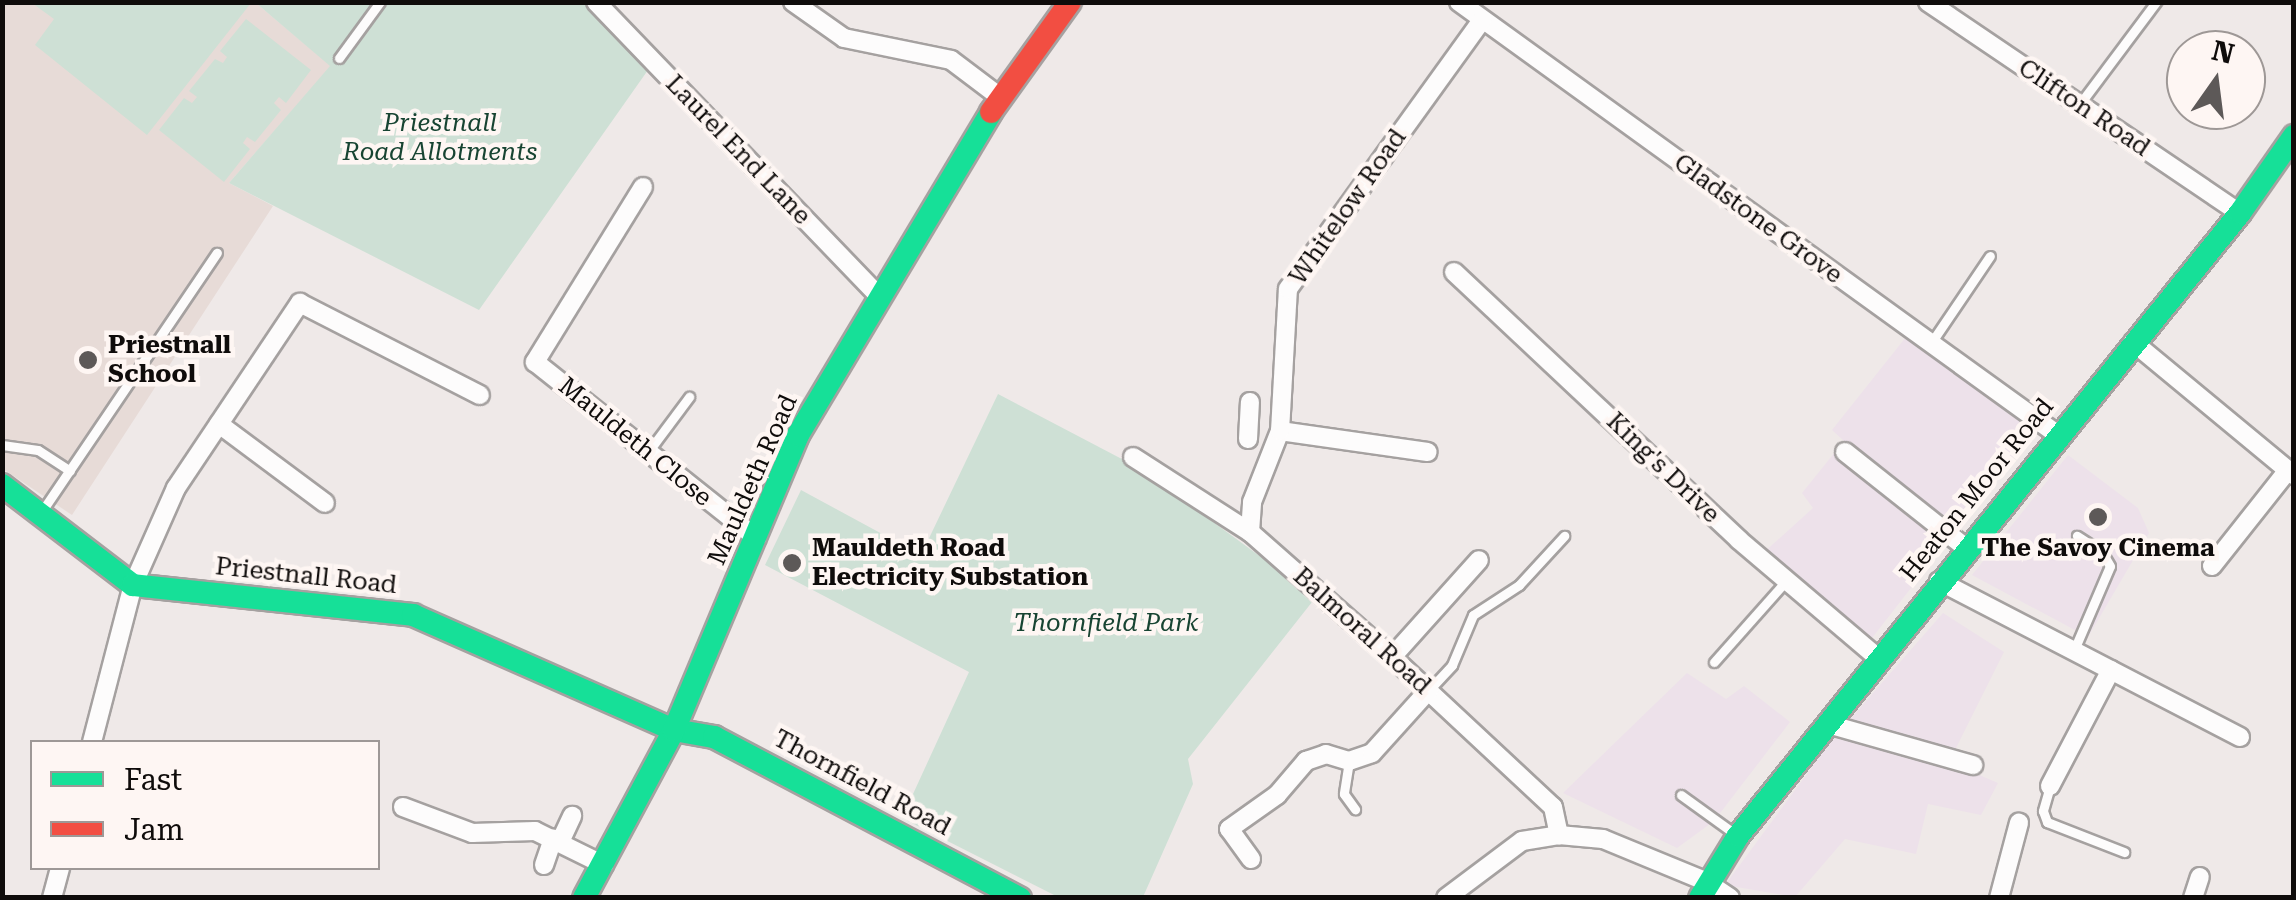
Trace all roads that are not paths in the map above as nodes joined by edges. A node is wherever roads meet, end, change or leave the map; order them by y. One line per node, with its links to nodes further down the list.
1 (380, 2): 11 (lane)
2 (596, 2): 20 (street, Laurel End Lane)
3 (793, 2): 12 (street)
4 (1070, 2): 12 (street, Mauldeth Road)
5 (1459, 2): 10 (street, Gladstone Grove)
6 (1928, 2): 9 (street, Clifton Road)
7 (1962, 2): 9 (street)
8 (2156, 2): 13 (lane)
9 (1948, 17): 13 (street, Clifton Road)
10 (1482, 20): 22 (street, Gladstone Grove); 26 (street, Whitelow Road)
11 (339, 58)
12 (1000, 97): 20 (street, Mauldeth Road)
13 (2079, 105): 16 (street, Clifton Road)
14 (2294, 136): 16 (street, Heaton Moor Road)
15 (643, 187): 30 (street, Mauldeth Close)
16 (2240, 213): 21 (street, Heaton Moor Road)
17 (217, 253): 34 (lane)
18 (1990, 256): 22 (lane)
19 (1454, 272): 46 (street, King's Drive)
20 (881, 298): 42 (street, Mauldeth Road)
21 (2133, 342): 27 (street, Heaton Moor Road); 35 (street)
22 (1931, 344): 27 (street, Gladstone Grove)
23 (480, 395): 25 (street)
24 (689, 397): 30 (lane)
25 (219, 424): 37 (street); 48 (street)
26 (1280, 427): 28 (street); 31 (street); 39 (street, Whitelow Road)
27 (2058, 435): 43 (street, Heaton Moor Road)
28 (1248, 439)
29 (2, 444): 34 (lane)
30 (648, 452): 42 (street, Mauldeth Close)
31 (1428, 452)
32 (1845, 452): 43 (street, Heaton Moor Road)
33 (1133, 458): 39 (street, Balmoral Road)
34 (70, 471): 38 (lane)
35 (2291, 473): 45 (street)
36 (2, 485): 38 (street)
37 (325, 503)
38 (41, 514): 48 (street)
39 (1250, 532): 50 (street, Balmoral Road)
40 (1564, 536): 54 (lane)
41 (2077, 536): 49 (lane)
42 (756, 538): 56 (street, Mauldeth Road)
43 (1966, 548): 47 (street, Heaton Moor Road)
44 (1479, 560): 50 (street)
45 (2212, 566)
46 (1786, 582): 51 (street, King's Drive); 52 (lane)
47 (1939, 582): 49 (street); 51 (street, Heaton Moor Road)
48 (133, 585): 56 (street, Priestnall Road); 58 (street)
49 (2074, 651): 53 (street)
50 (1392, 657): 54 (street, Balmoral Road)
51 (1878, 658): 55 (street, Heaton Moor Road)
52 (1714, 662)
53 (2111, 670): 57 (street); 61 (street)
54 (1429, 690): 59 (street); 67 (street, Balmoral Road)
55 (1828, 724): 60 (street); 68 (street, Heaton Moor Road)
56 (674, 730): 72 (street, Mauldeth Road); 77 (street, Thornfield Road)
57 (2240, 737)
58 (93, 740)
59 (1349, 761): 64 (lane); 71 (street)
60 (1973, 764)
61 (2050, 786): 70 (lane)
62 (1681, 795): 68 (lane)
63 (403, 807): 69 (street)
64 (1356, 809)
65 (572, 816): 69 (street)
66 (2019, 822): 83 (street)
67 (1559, 835): 76 (street); 81 (street)
68 (1738, 836): 76 (street, Heaton Moor Road)
69 (556, 840): 72 (street); 73 (street)
70 (2124, 852)
71 (1250, 860)
72 (604, 865): 79 (street, Mauldeth Road)
73 (544, 866)
74 (59, 870): 78 (street)
75 (2200, 876): 84 (street)
76 (1703, 889): 82 (street)
77 (994, 891): 80 (street, Thornfield Road)
78 (52, 898)
79 (584, 898)
80 (1020, 898)
81 (1446, 898)
82 (1730, 898)
83 (1999, 898)
84 (2193, 898)

